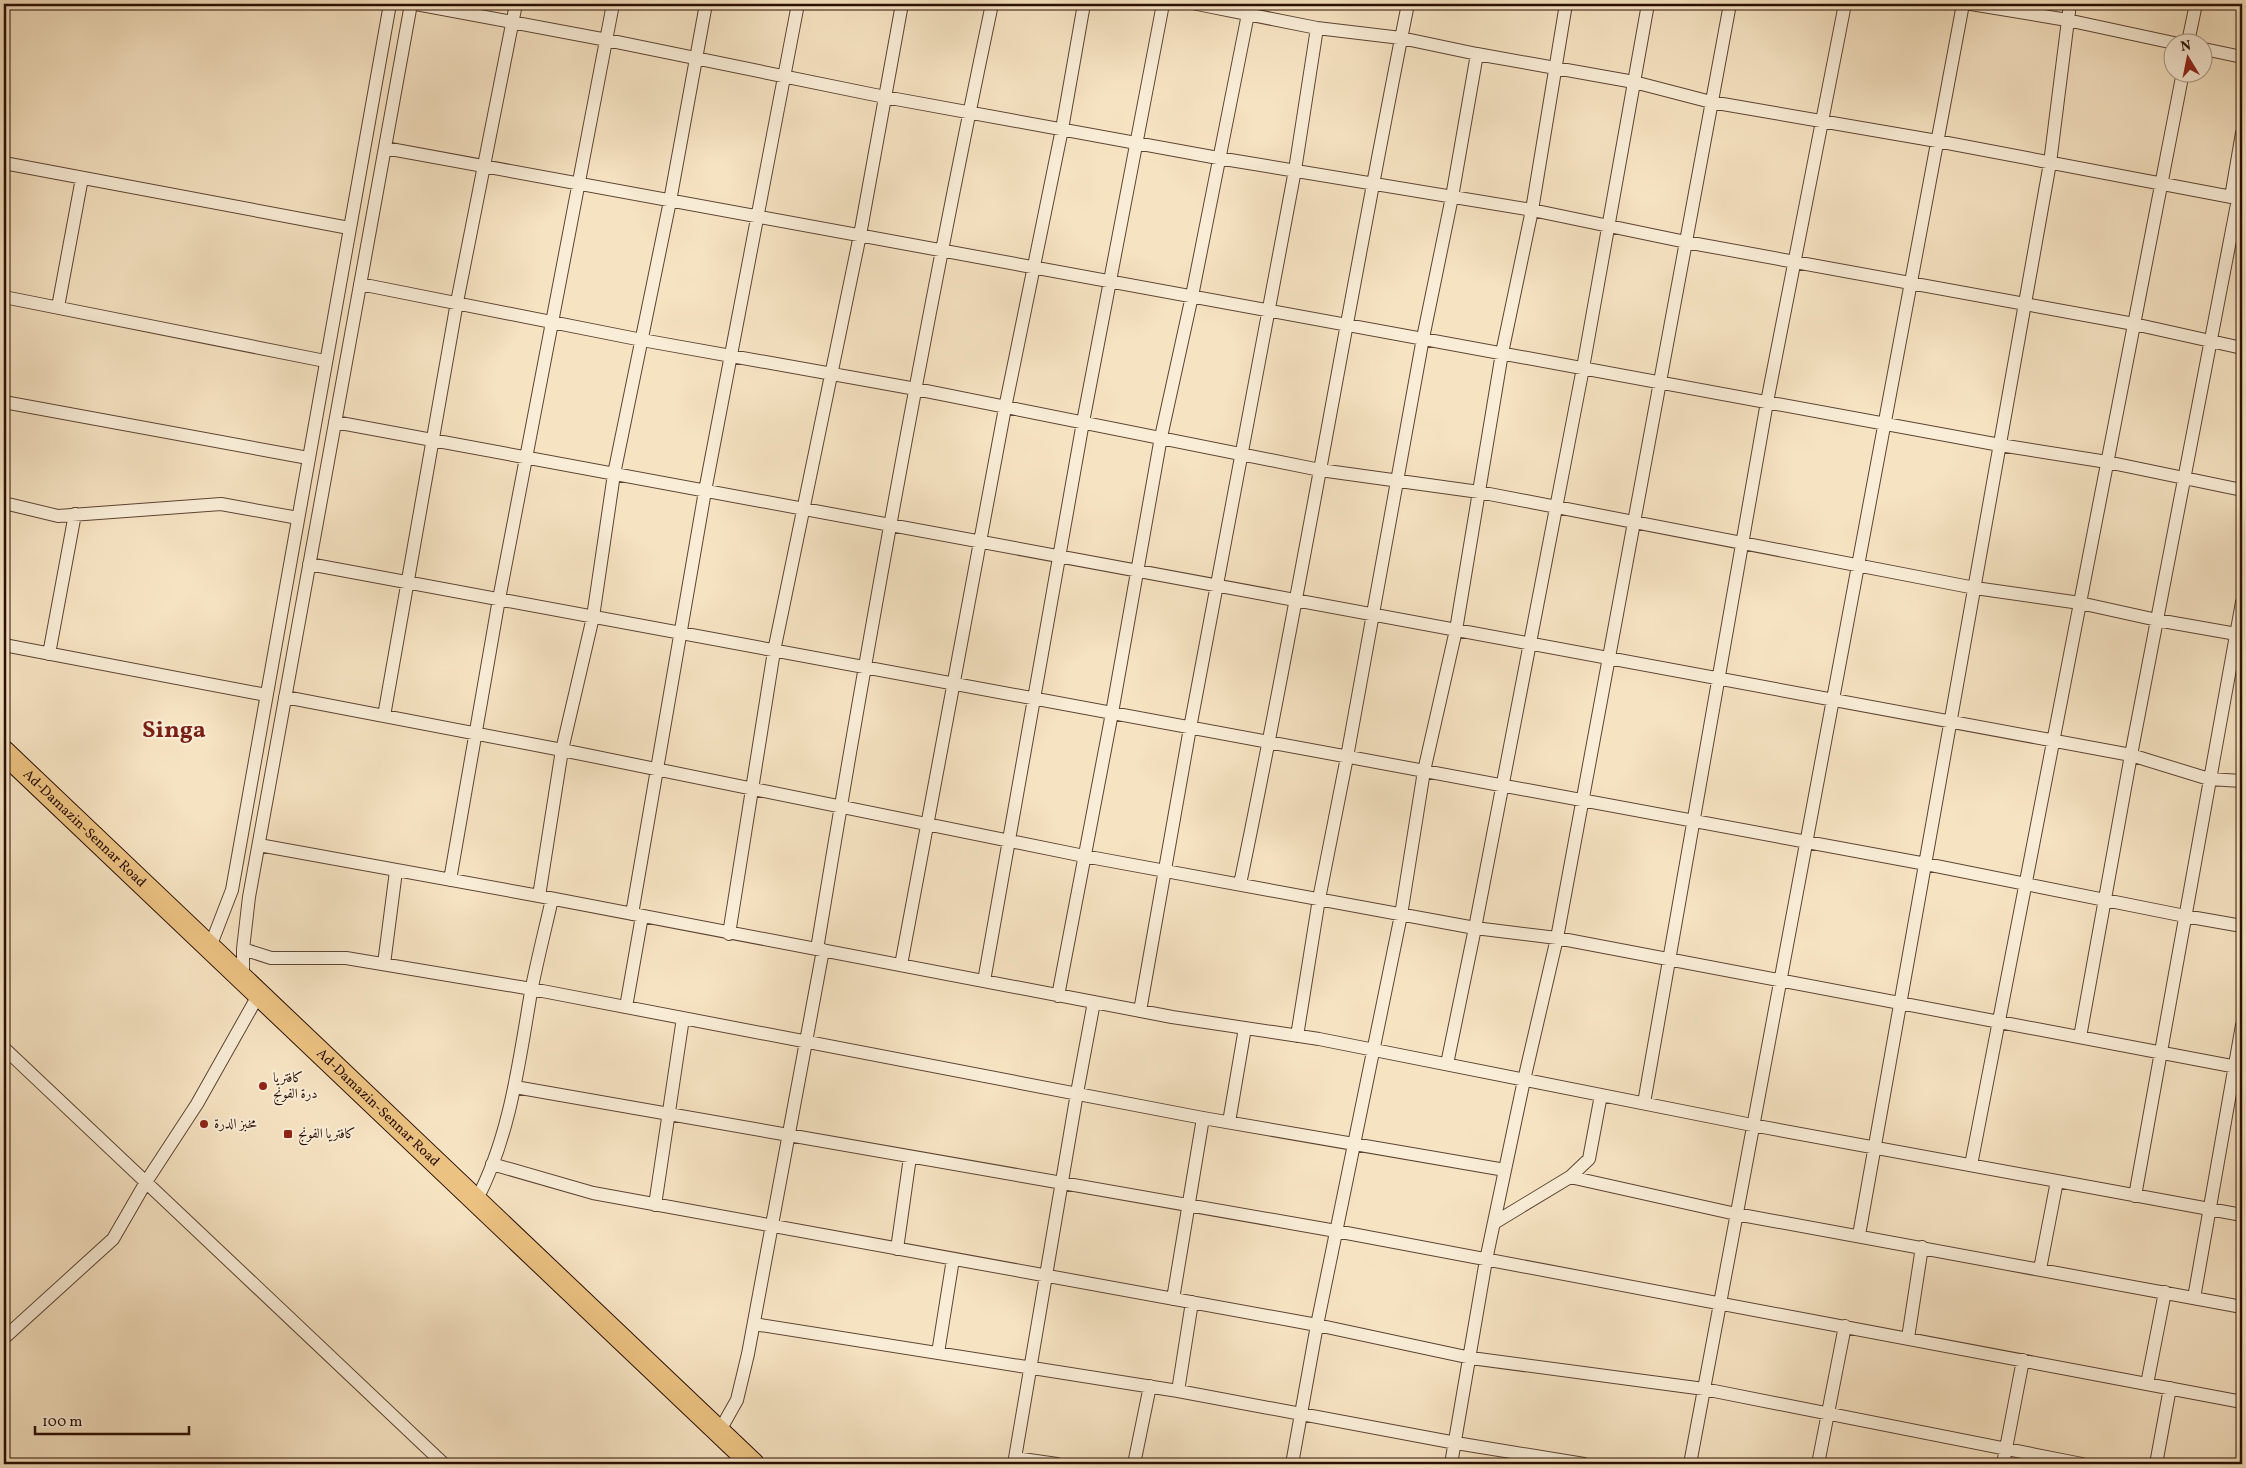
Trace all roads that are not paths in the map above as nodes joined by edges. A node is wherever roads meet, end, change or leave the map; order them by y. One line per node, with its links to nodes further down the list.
1 (390, 4): 62 (street)
2 (411, 4): 46 (street)
3 (416, 4): 24 (street)
4 (516, 4): 24 (street)
5 (613, 4): 28 (street)
6 (706, 4): 33 (street)
7 (798, 4): 35 (street)
8 (902, 4): 38 (street)
9 (992, 4): 40 (street)
10 (1084, 4): 42 (street)
11 (1163, 4): 45 (street)
12 (1197, 4): 22 (street)
13 (1408, 4): 27 (street)
14 (1566, 4): 34 (street)
15 (1648, 4): 36 (street)
16 (1730, 4): 39 (street)
17 (1845, 4): 41 (street)
18 (1962, 4): 44 (street)
19 (1971, 4): 23 (street)
20 (2070, 4): 23 (street)
21 (2196, 4): 26 (street)
22 (1249, 8): 25 (street); 47 (street)
23 (2067, 20): 29 (street); 49 (street)
24 (513, 22): 28 (street); 50 (street)
25 (1317, 28): 27 (street); 51 (street)
26 (2190, 32)
27 (1401, 38): 31 (street); 54 (street)
28 (607, 40): 33 (street); 53 (street)
29 (2164, 41)
30 (2214, 51): 32 (street)
31 (1477, 54): 34 (street); 56 (street)
32 (2242, 57)
33 (695, 58): 35 (street); 58 (street)
34 (1556, 68): 36 (street); 59 (street)
35 (784, 76): 38 (street); 60 (street)
36 (1634, 82): 39 (street); 61 (street)
37 (2180, 82): 55 (street)
38 (885, 97): 40 (street); 63 (street)
39 (1712, 102): 41 (street); 64 (street)
40 (969, 112): 42 (street); 65 (street)
41 (1823, 121): 44 (street); 66 (street)
42 (1062, 129): 45 (street); 67 (street)
43 (2242, 133): 57 (street)
44 (1937, 141): 49 (street); 70 (street)
45 (1138, 143): 47 (street); 68 (street)
46 (385, 148): 50 (street); 69 (street)
47 (1218, 158): 51 (street); 71 (street)
48 (4, 163): 52 (street)
49 (2050, 163): 55 (street); 74 (street)
50 (485, 166): 53 (street); 73 (street)
51 (1295, 170): 54 (street); 76 (street)
52 (82, 178): 62 (street); 75 (street)
53 (579, 184): 58 (street); 77 (street)
54 (1373, 184): 56 (street); 78 (street)
55 (2161, 184): 57 (street); 79 (street)
56 (1452, 197): 59 (street); 80 (street)
57 (2237, 199): 82 (street)
58 (670, 201): 60 (street); 81 (street)
59 (1532, 210): 61 (street); 84 (street)
60 (758, 217): 63 (street); 85 (street)
61 (1608, 225): 64 (street); 87 (street)
62 (349, 228): 86 (street)
63 (860, 235): 65 (street); 88 (street)
64 (1686, 242): 66 (street); 89 (street)
65 (942, 250): 67 (street); 90 (street)
66 (1795, 262): 70 (street); 92 (street)
67 (1033, 267): 68 (street); 93 (street)
68 (1110, 281): 71 (street); 95 (street)
69 (360, 284): 73 (street); 94 (street)
70 (1910, 284): 74 (street); 96 (street)
71 (1192, 296): 76 (street); 97 (street)
72 (4, 297): 75 (street)
73 (457, 302): 77 (street); 98 (street)
74 (2025, 304): 79 (street); 99 (street)
75 (58, 307): 86 (street)
76 (1269, 310): 78 (street); 100 (street)
77 (551, 320): 81 (street); 102 (street)
78 (1346, 324): 80 (street); 104 (street)
79 (2134, 324): 82 (street); 103 (street)
80 (1423, 338): 84 (street); 107 (street)
81 (642, 340): 85 (street); 105 (street)
82 (2209, 341): 83 (street); 106 (street)
83 (2242, 348)
84 (1502, 353): 87 (street); 110 (street)
85 (732, 356): 88 (street); 109 (street)
86 (325, 361): 101 (street)
87 (1583, 368): 89 (street); 112 (street)
88 (830, 374): 90 (street); 113 (street)
89 (1658, 382): 92 (street); 116 (street)
90 (916, 389): 93 (street); 117 (street)
91 (4, 402): 101 (street)
92 (1767, 402): 96 (street); 119 (street)
93 (1005, 408): 95 (street); 118 (street)
94 (335, 422): 98 (street); 121 (street)
95 (1083, 422): 97 (street); 120 (street)
96 (1884, 423): 99 (street); 122 (street)
97 (1161, 437): 100 (street); 123 (street)
98 (434, 441): 102 (street); 124 (street)
99 (2000, 445): 103 (street); 126 (street)
100 (1242, 453): 104 (street); 125 (street)
101 (308, 458): 115 (street)
102 (525, 458): 105 (street); 127 (street)
103 (2107, 462): 106 (street); 130 (street)
104 (1320, 470): 107 (street); 128 (street)
105 (614, 474): 109 (street); 132 (street)
106 (2184, 478): 108 (street); 133 (street)
107 (1398, 480): 110 (street); 131 (street)
108 (2242, 490)
109 (705, 491): 113 (street); 135 (street)
110 (1479, 492): 112 (street); 134 (street)
111 (4, 503): 114 (street)
112 (1554, 508): 116 (street); 137 (street)
113 (803, 509): 117 (street); 139 (street)
114 (75, 514): 115 (street); 140 (street)
115 (298, 518): 145 (street)
116 (1633, 523): 119 (street); 141 (street)
117 (891, 525): 118 (street); 142 (street)
118 (981, 542): 120 (street); 144 (street)
119 (1742, 542): 122 (street); 143 (street)
120 (1060, 556): 123 (street); 147 (street)
121 (310, 564): 124 (street); 146 (street)
122 (1857, 564): 126 (street); 148 (street)
123 (1138, 571): 125 (street); 149 (street)
124 (406, 582): 127 (street); 150 (street)
125 (1217, 585): 128 (street); 152 (street)
126 (1975, 588): 130 (street); 151 (street)
127 (499, 600): 132 (street); 153 (street)
128 (1296, 600): 131 (street); 155 (street)
129 (2242, 602): 136 (street)
130 (2080, 603): 133 (street); 154 (street)
131 (1374, 615): 134 (street); 159 (street)
132 (593, 617): 135 (street); 156 (street)
133 (2157, 620): 136 (street); 158 (street)
134 (1456, 630): 137 (street); 161 (street)
135 (680, 633): 139 (street); 160 (street)
136 (2239, 634): 162 (street)
137 (1530, 644): 141 (street); 164 (street)
138 (4, 646): 140 (street)
139 (774, 650): 142 (street); 165 (street)
140 (49, 654): 145 (street)
141 (1608, 658): 143 (street); 166 (street)
142 (864, 667): 144 (street); 167 (street)
143 (1717, 678): 148 (street); 168 (street)
144 (953, 684): 147 (street); 169 (street)
145 (266, 695): 191 (street)
146 (285, 698): 150 (street); 172 (street)
147 (1033, 699): 149 (street); 170 (street)
148 (1832, 699): 151 (street); 171 (street)
149 (1112, 713): 152 (street); 173 (street)
150 (384, 716): 153 (street)
151 (1951, 722): 154 (street); 174 (street)
152 (1190, 728): 155 (street); 176 (street)
153 (477, 734): 156 (street); 177 (street)
154 (2053, 741): 158 (street); 178 (street)
155 (1270, 742): 159 (street); 179 (street)
156 (562, 750): 160 (street); 180 (street)
157 (4, 752): 191 (highway, Ad-Damazin-Sennar Road)
158 (2132, 755): 162 (street); 183 (street)
159 (1347, 757): 161 (street); 182 (street)
160 (658, 770): 165 (street); 184 (street)
161 (1424, 771): 164 (street); 185 (street)
162 (2209, 779): 163 (street); 186 (street)
163 (2242, 782)
164 (1503, 786): 166 (street); 188 (street)
165 (750, 788): 167 (street); 189 (street)
166 (1581, 800): 168 (street); 190 (street)
167 (840, 807): 169 (street); 193 (street)
168 (1692, 821): 171 (street); 194 (street)
169 (927, 824): 170 (street); 196 (street)
170 (1009, 841): 173 (street); 197 (street)
171 (1805, 842): 174 (street); 198 (street)
172 (259, 845): 175 (street); 192 (street)
173 (1084, 856): 176 (street); 201 (street)
174 (1926, 864): 178 (street); 203 (street)
175 (396, 870): 177 (street); 195 (street)
176 (1167, 871): 179 (street); 205 (street)
177 (450, 880): 180 (street)
178 (2026, 883): 183 (street); 207 (street)
179 (1240, 884): 182 (street)
180 (539, 896): 181 (street)
181 (552, 899): 184 (street); 200 (street)
182 (1319, 899): 185 (street); 210 (street)
183 (2105, 899): 186 (street); 211 (street)
184 (637, 915): 189 (street); 204 (street)
185 (1401, 915): 188 (street); 213 (street)
186 (2185, 916): 187 (street); 214 (street)
187 (2242, 926)
188 (1475, 928): 190 (street); 216 (street)
189 (729, 934): 193 (street)
190 (1557, 938): 194 (street); 218 (street)
191 (210, 947): 199 (highway, Ad-Damazin-Sennar Road)
192 (243, 948): 195 (street); 199 (street)
193 (820, 950): 196 (street); 212 (street)
194 (1671, 960): 198 (street); 222 (street)
195 (384, 964): 200 (street)
196 (900, 965): 197 (street)
197 (984, 981): 201 (street)
198 (1779, 981): 203 (street); 226 (street)
199 (251, 987): 236 (street); 239 (highway, Ad-Damazin-Sennar Road)
200 (532, 989): 204 (street); 219 (street)
201 (1058, 996): 202 (street)
202 (1094, 1002): 205 (street); 220 (street)
203 (1901, 1003): 207 (street); 229 (street)
204 (626, 1007): 206 (street)
205 (1140, 1011): 209 (street)
206 (683, 1018): 212 (street); 223 (street)
207 (1999, 1022): 211 (street); 232 (street)
208 (2242, 1025): 217 (street)
209 (1245, 1028): 210 (street); 225 (street)
210 (1296, 1036): 213 (street)
211 (2080, 1037): 214 (street)
212 (806, 1042): 220 (street); 227 (street)
213 (1374, 1050): 216 (street); 228 (street)
214 (2161, 1052): 217 (street); 238 (street)
215 (7, 1056): 236 (street)
216 (1447, 1064): 218 (street)
217 (2238, 1067): 242 (street)
218 (1524, 1080): 221 (street); 233 (street)
219 (515, 1087): 223 (street); 231 (street)
220 (1077, 1093): 224 (street); 237 (street)
221 (1600, 1095): 222 (street); 234 (street)
222 (1644, 1103): 226 (street)
223 (668, 1113): 227 (street); 240 (street)
224 (1203, 1118): 225 (street); 241 (street)
225 (1229, 1122): 228 (street)
226 (1752, 1125): 229 (street); 243 (street)
227 (789, 1136): 230 (street); 246 (street)
228 (1354, 1145): 233 (street); 247 (street)
229 (1875, 1147): 232 (street); 248 (street)
230 (910, 1157): 237 (street); 250 (street)
231 (492, 1164): 239 (street); 240 (street)
232 (1971, 1165): 235 (street)
233 (1505, 1170): 245 (street)
234 (1570, 1177): 243 (street); 245 (street)
235 (2056, 1181): 238 (street); 253 (street)
236 (146, 1182): 264 (street); 282 (street)
237 (1062, 1184): 241 (street); 254 (street)
238 (2135, 1196): 242 (street)
239 (476, 1201): 278 (highway, Ad-Damazin-Sennar Road)
240 (655, 1205): 246 (street)
241 (1189, 1205): 247 (street); 257 (street)
242 (2208, 1209): 244 (street); 256 (street)
243 (1736, 1214): 248 (street); 259 (street)
244 (2242, 1216)
245 (1494, 1223): 252 (street)
246 (772, 1227): 250 (street); 261 (street)
247 (1336, 1231): 252 (street); 262 (street)
248 (1859, 1236): 249 (street)
249 (1922, 1247): 253 (street); 265 (street)
250 (897, 1249): 251 (street)
251 (953, 1259): 254 (street); 266 (street)
252 (1486, 1260): 259 (street); 267 (street)
253 (2040, 1269): 255 (street)
254 (1045, 1276): 257 (street); 269 (street)
255 (2165, 1292): 256 (street); 270 (street)
256 (2194, 1298): 260 (street)
257 (1173, 1300): 258 (street)
258 (1192, 1302): 262 (street); 274 (street)
259 (1720, 1302): 263 (street); 273 (street)
260 (2242, 1307)
261 (754, 1324): 266 (street); 278 (street)
262 (1317, 1325): 267 (street); 276 (street)
263 (1845, 1326): 265 (street); 277 (street)
264 (4, 1338)
265 (1908, 1338): 268 (street)
266 (938, 1353): 269 (street)
267 (1471, 1358): 273 (street); 279 (street)
268 (2023, 1360): 270 (street); 280 (street)
269 (1031, 1368): 271 (street); 281 (street)
270 (2147, 1384): 272 (street)
271 (1150, 1386): 274 (street); 285 (street)
272 (2170, 1388): 275 (street); 293 (street)
273 (1704, 1389): 277 (street); 289 (street)
274 (1178, 1391): 276 (street)
275 (2242, 1402)
276 (1301, 1413): 279 (street); 286 (street)
277 (1828, 1414): 280 (street); 290 (street)
278 (719, 1432): 283 (highway, Ad-Damazin-Sennar Road)
279 (1456, 1443): 287 (street); 288 (street)
280 (2006, 1449): 291 (street); 292 (street)
281 (1014, 1461): 284 (street)
282 (444, 1464)
283 (753, 1464)
284 (1057, 1464)
285 (1134, 1464)
286 (1292, 1464)
287 (1451, 1464)
288 (1584, 1464)
289 (1690, 1464)
290 (1818, 1464)
291 (2003, 1464)
292 (2082, 1464)
293 (2156, 1464)

